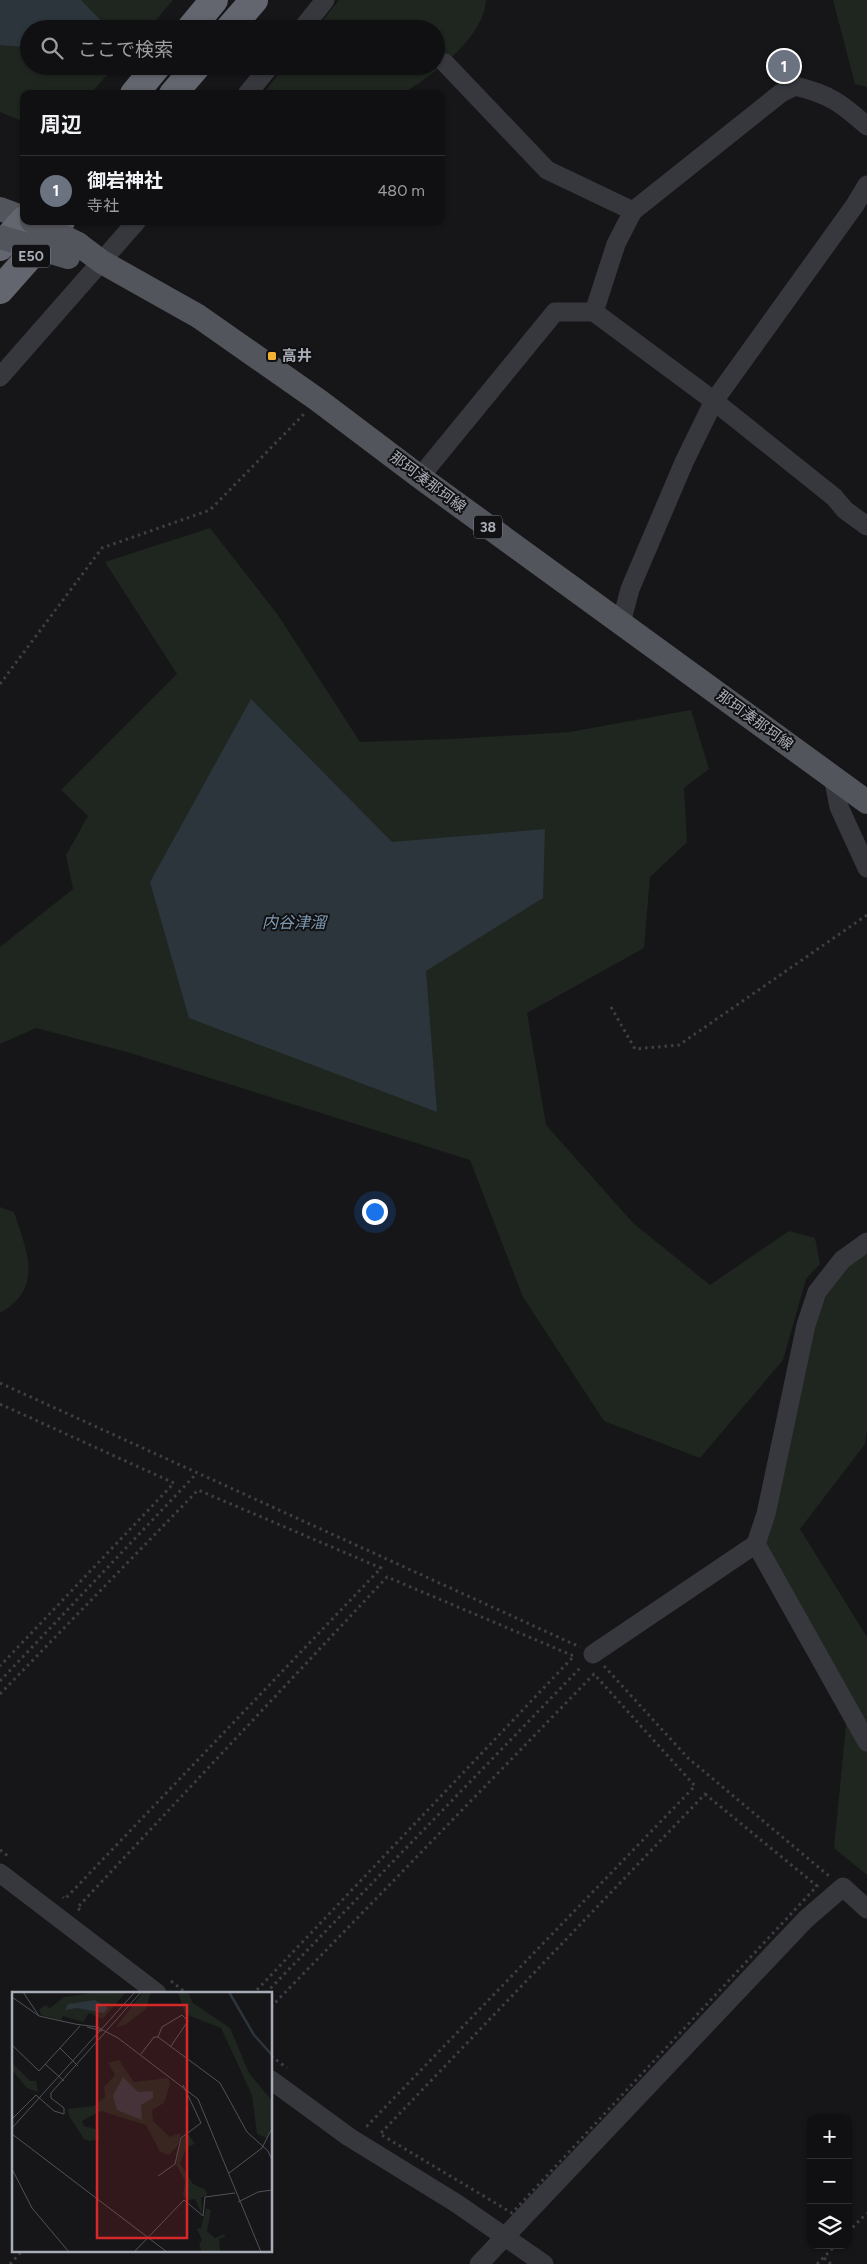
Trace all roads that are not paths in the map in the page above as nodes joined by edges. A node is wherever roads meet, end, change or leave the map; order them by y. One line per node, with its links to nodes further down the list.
1 (214, 0): 4 (highway)
2 (254, 0): 5 (highway)
3 (325, 0): 6 (street)
4 (197, 20)
5 (237, 20)
6 (309, 20)
7 (445, 63): 18 (street)
8 (150, 75): 11 (highway)
9 (189, 75): 12 (highway)
10 (263, 75): 13 (street)
11 (137, 90)
12 (176, 90)
13 (250, 90)
14 (867, 126): 18 (street)
15 (867, 185): 16 (street)
16 (861, 208): 31 (street)
17 (0, 209): 19 (main road)
18 (633, 211): 29 (street)
19 (20, 217)
20 (20, 224): 25 (highway, E50)
21 (38, 225): 26 (main road, 那珂湊那珂線 / 38, bridge)
22 (57, 225): 28 (highway, E50)
23 (134, 225): 27 (street)
24 (0, 237): 26 (main road, 那珂湊那珂線 / 38, bridge)
25 (0, 247)
26 (73, 250): 27 (main road, 那珂湊那珂線 / 38)
27 (102, 262): 30 (street); 32 (main road, 那珂湊那珂線 / 38)
28 (0, 290)
29 (594, 312): 31 (street); 32 (street)
30 (0, 377)
31 (714, 401): 33 (street); 34 (street)
32 (420, 477): 34 (main road, 那珂湊那珂線 / 38)
33 (867, 526)
34 (621, 623): 35 (main road, 那珂湊那珂線 / 38)
35 (833, 777): 36 (main road, 那珂湊那珂線 / 38); 37 (street)
36 (867, 802)
37 (867, 868)
38 (867, 1242): 39 (street)
39 (756, 1544): 40 (street); 41 (street)
40 (593, 1654)
41 (867, 1742)
42 (0, 1873): 44 (street)
43 (867, 1909): 46 (street)
44 (156, 1992)
45 (272, 2081): 46 (street)
46 (506, 2236): 47 (street); 48 (street)
47 (479, 2264)
48 (544, 2264)

